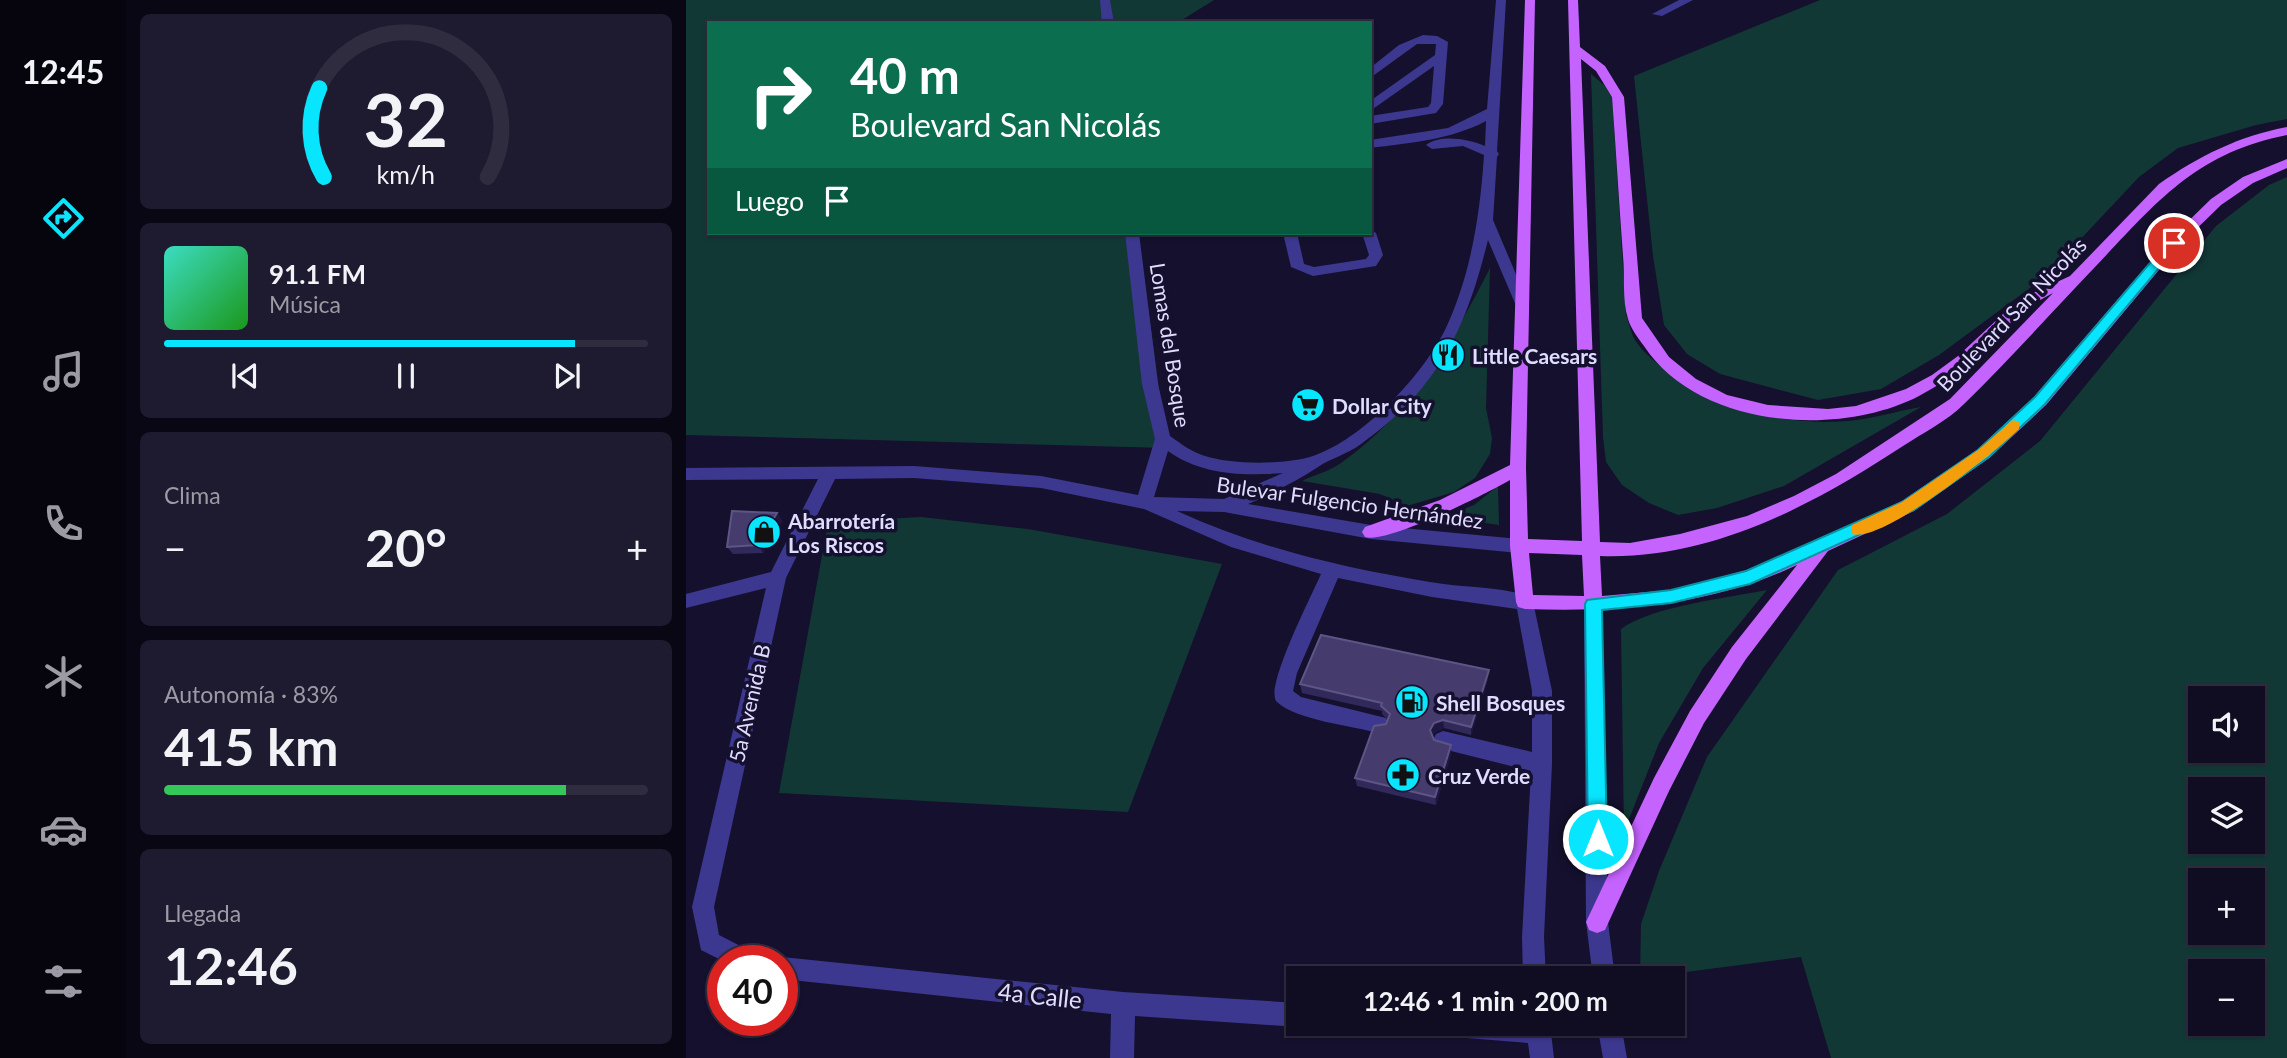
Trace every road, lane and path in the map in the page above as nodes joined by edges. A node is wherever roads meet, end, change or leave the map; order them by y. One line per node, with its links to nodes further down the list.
1 (1105, 0): 7 (street)
2 (1501, 0): 12 (street)
3 (1531, 0): 24 (main road)
4 (1573, 0): 8 (main road)
5 (1688, 0): 6 (street)
6 (1658, 14)
7 (1108, 21)
8 (1573, 47): 23 (main road); 35 (main road)
9 (1441, 56): 10 (street); 11 (street); 13 (street)
10 (1372, 72)
11 (1372, 106)
12 (1495, 109): 15 (street); 16 (street)
13 (1372, 120)
14 (2287, 131): 23 (main road, Boulevard San Nicolás)
15 (1372, 144)
16 (1493, 154): 17 (street); 19 (street)
17 (1372, 155)
18 (2287, 163): 34 (main road)
19 (1486, 220): 24 (street); 26 (street)
20 (1132, 235): 25 (street, Lomas del Bosque)
21 (1290, 235): 22 (street)
22 (1370, 235)
23 (2081, 273): 35 (main road, Boulevard San Nicolás)
24 (1522, 305): 27 (main road)
25 (1163, 439): 26 (street); 30 (street, Lomas del Bosque)
26 (1320, 461): 31 (street)
27 (1518, 468): 32 (main road); 33 (main road)
28 (829, 473): 29 (street, Bulevar Fulgencio Hernández); 30 (street, Bulevar Fulgencio Hernández); 37 (street, 5a Avenida B)
29 (686, 474)
30 (1144, 503): 31 (street, Bulevar Fulgencio Hernández); 36 (street, Bulevar Fulgencio Hernández)
31 (1224, 506): 32 (street, Bulevar Fulgencio Hernández)
32 (1370, 532): 33 (street, Bulevar Fulgencio Hernández)
33 (1519, 546): 35 (main road, Bulevar Fulgencio Hernández); 39 (main road)
34 (1823, 546): 40 (main road); 44 (main road)
35 (1591, 550): 40 (main road)
36 (1332, 568): 39 (street, Bulevar Fulgencio Hernández); 41 (street)
37 (777, 578): 38 (street); 45 (street, 5a Avenida B)
38 (686, 601)
39 (1525, 602): 40 (main road, Bulevar Fulgencio Hernández); 43 (street)
40 (1593, 604): 44 (street)
41 (1379, 724)
42 (1443, 740): 43 (street)
43 (1542, 764): 46 (street)
44 (1597, 922): 47 (street)
45 (715, 945)
46 (1534, 966)
47 (1602, 966)
48 (798, 970): 49 (street, 4a Calle)
49 (1123, 1004): 50 (street, 4a Calle); 53 (street)
50 (1286, 1014)
51 (1539, 1036): 54 (street)
52 (1611, 1036): 55 (street)
53 (1122, 1058)
54 (1542, 1058)
55 (1615, 1058)

